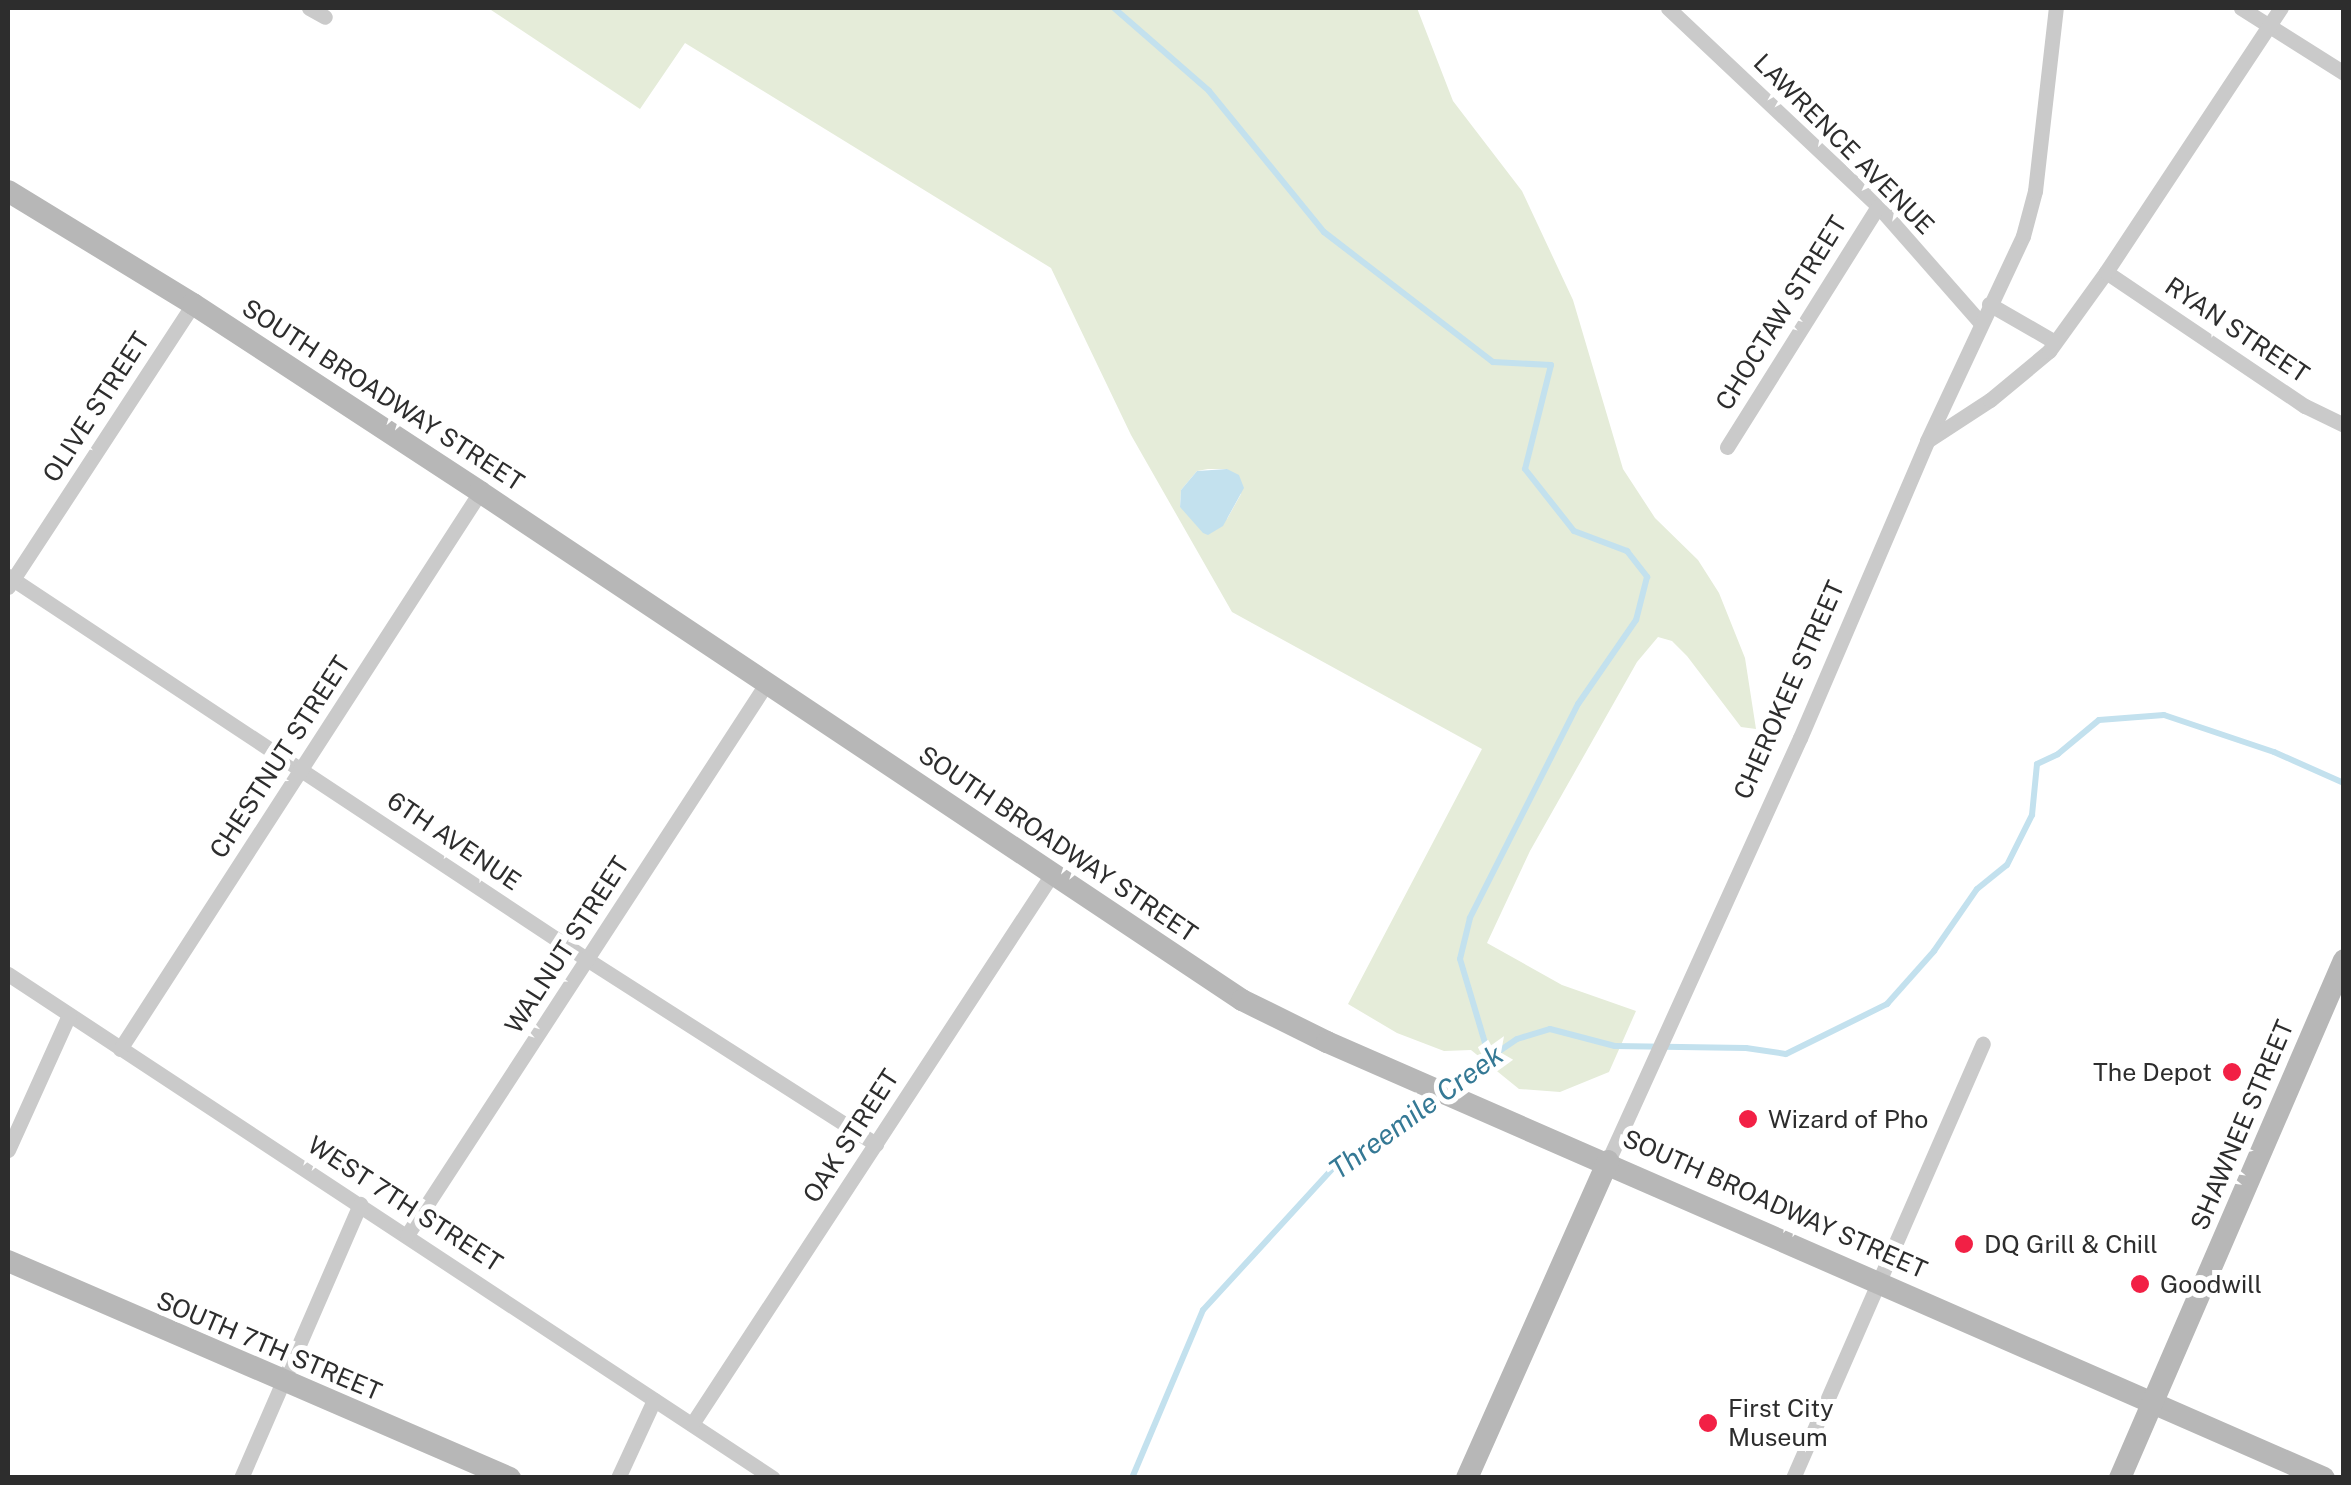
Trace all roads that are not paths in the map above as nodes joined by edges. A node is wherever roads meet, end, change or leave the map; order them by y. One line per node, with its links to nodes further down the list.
1 (309, 8): 6 (street)
2 (1668, 8): 10 (street, LAWRENCE AVENUE)
3 (2056, 8): 13 (street, CHEROKEE STREET)
4 (2241, 8): 7 (street)
5 (2281, 8): 7 (street)
6 (325, 18)
7 (2269, 25): 8 (street); 11 (street)
8 (2344, 73)
9 (8, 191): 12 (street, SOUTH BROADWAY STREET)
10 (1878, 206): 14 (street, LAWRENCE AVENUE); 18 (street, CHOCTAW STREET)
11 (2106, 272): 15 (street); 16 (street, RYAN STREET)
12 (193, 304): 19 (street, SOUTH BROADWAY STREET); 20 (street, OLIVE STREET)
13 (1989, 304): 14 (street, CHEROKEE STREET); 15 (street)
14 (1980, 322): 17 (street, CHEROKEE STREET)
15 (2055, 342): 17 (street)
16 (2344, 425)
17 (1927, 441): 32 (street, CHEROKEE STREET)
18 (1727, 447)
19 (480, 492): 21 (street, SOUTH BROADWAY STREET); 22 (street, CHESTNUT STREET)
20 (9, 581): 22 (street, 6TH AVENUE)
21 (768, 681): 23 (street, SOUTH BROADWAY STREET); 24 (street, WALNUT STREET)
22 (301, 769): 24 (street, 6TH AVENUE); 29 (street, CHESTNUT STREET)
23 (1052, 874): 30 (street, OAK STREET); 32 (street, SOUTH BROADWAY STREET)
24 (588, 960): 30 (street, 6TH AVENUE); 34 (street, WALNUT STREET)
25 (2344, 960): 39 (street, SHAWNEE STREET)
26 (8, 974): 27 (street, WEST 7TH STREET)
27 (69, 1014): 29 (street, WEST 7TH STREET); 31 (street)
28 (1983, 1044): 36 (street)
29 (120, 1048): 33 (street, WEST 7TH STREET)
30 (876, 1144): 40 (street, OAK STREET)
31 (8, 1150)
32 (1608, 1161): 36 (street, SOUTH BROADWAY STREET); 45 (street, CHEROKEE STREET)
33 (360, 1204): 34 (street, WEST 7TH STREET); 37 (street)
34 (407, 1235): 38 (street, WEST 7TH STREET)
35 (8, 1261): 37 (street, SOUTH 7TH STREET)
36 (1879, 1280): 39 (street, SOUTH BROADWAY STREET); 46 (street)
37 (280, 1382): 41 (street); 42 (street, SOUTH 7TH STREET)
38 (654, 1400): 40 (street, WEST 7TH STREET); 43 (street)
39 (2154, 1401): 47 (street, SHAWNEE STREET); 48 (street, SOUTH BROADWAY STREET)
40 (692, 1424): 44 (street, WEST 7TH STREET)
41 (241, 1478)
42 (510, 1478)
43 (618, 1478)
44 (773, 1478)
45 (1467, 1478)
46 (1792, 1478)
47 (2120, 1478)
48 (2324, 1478)

